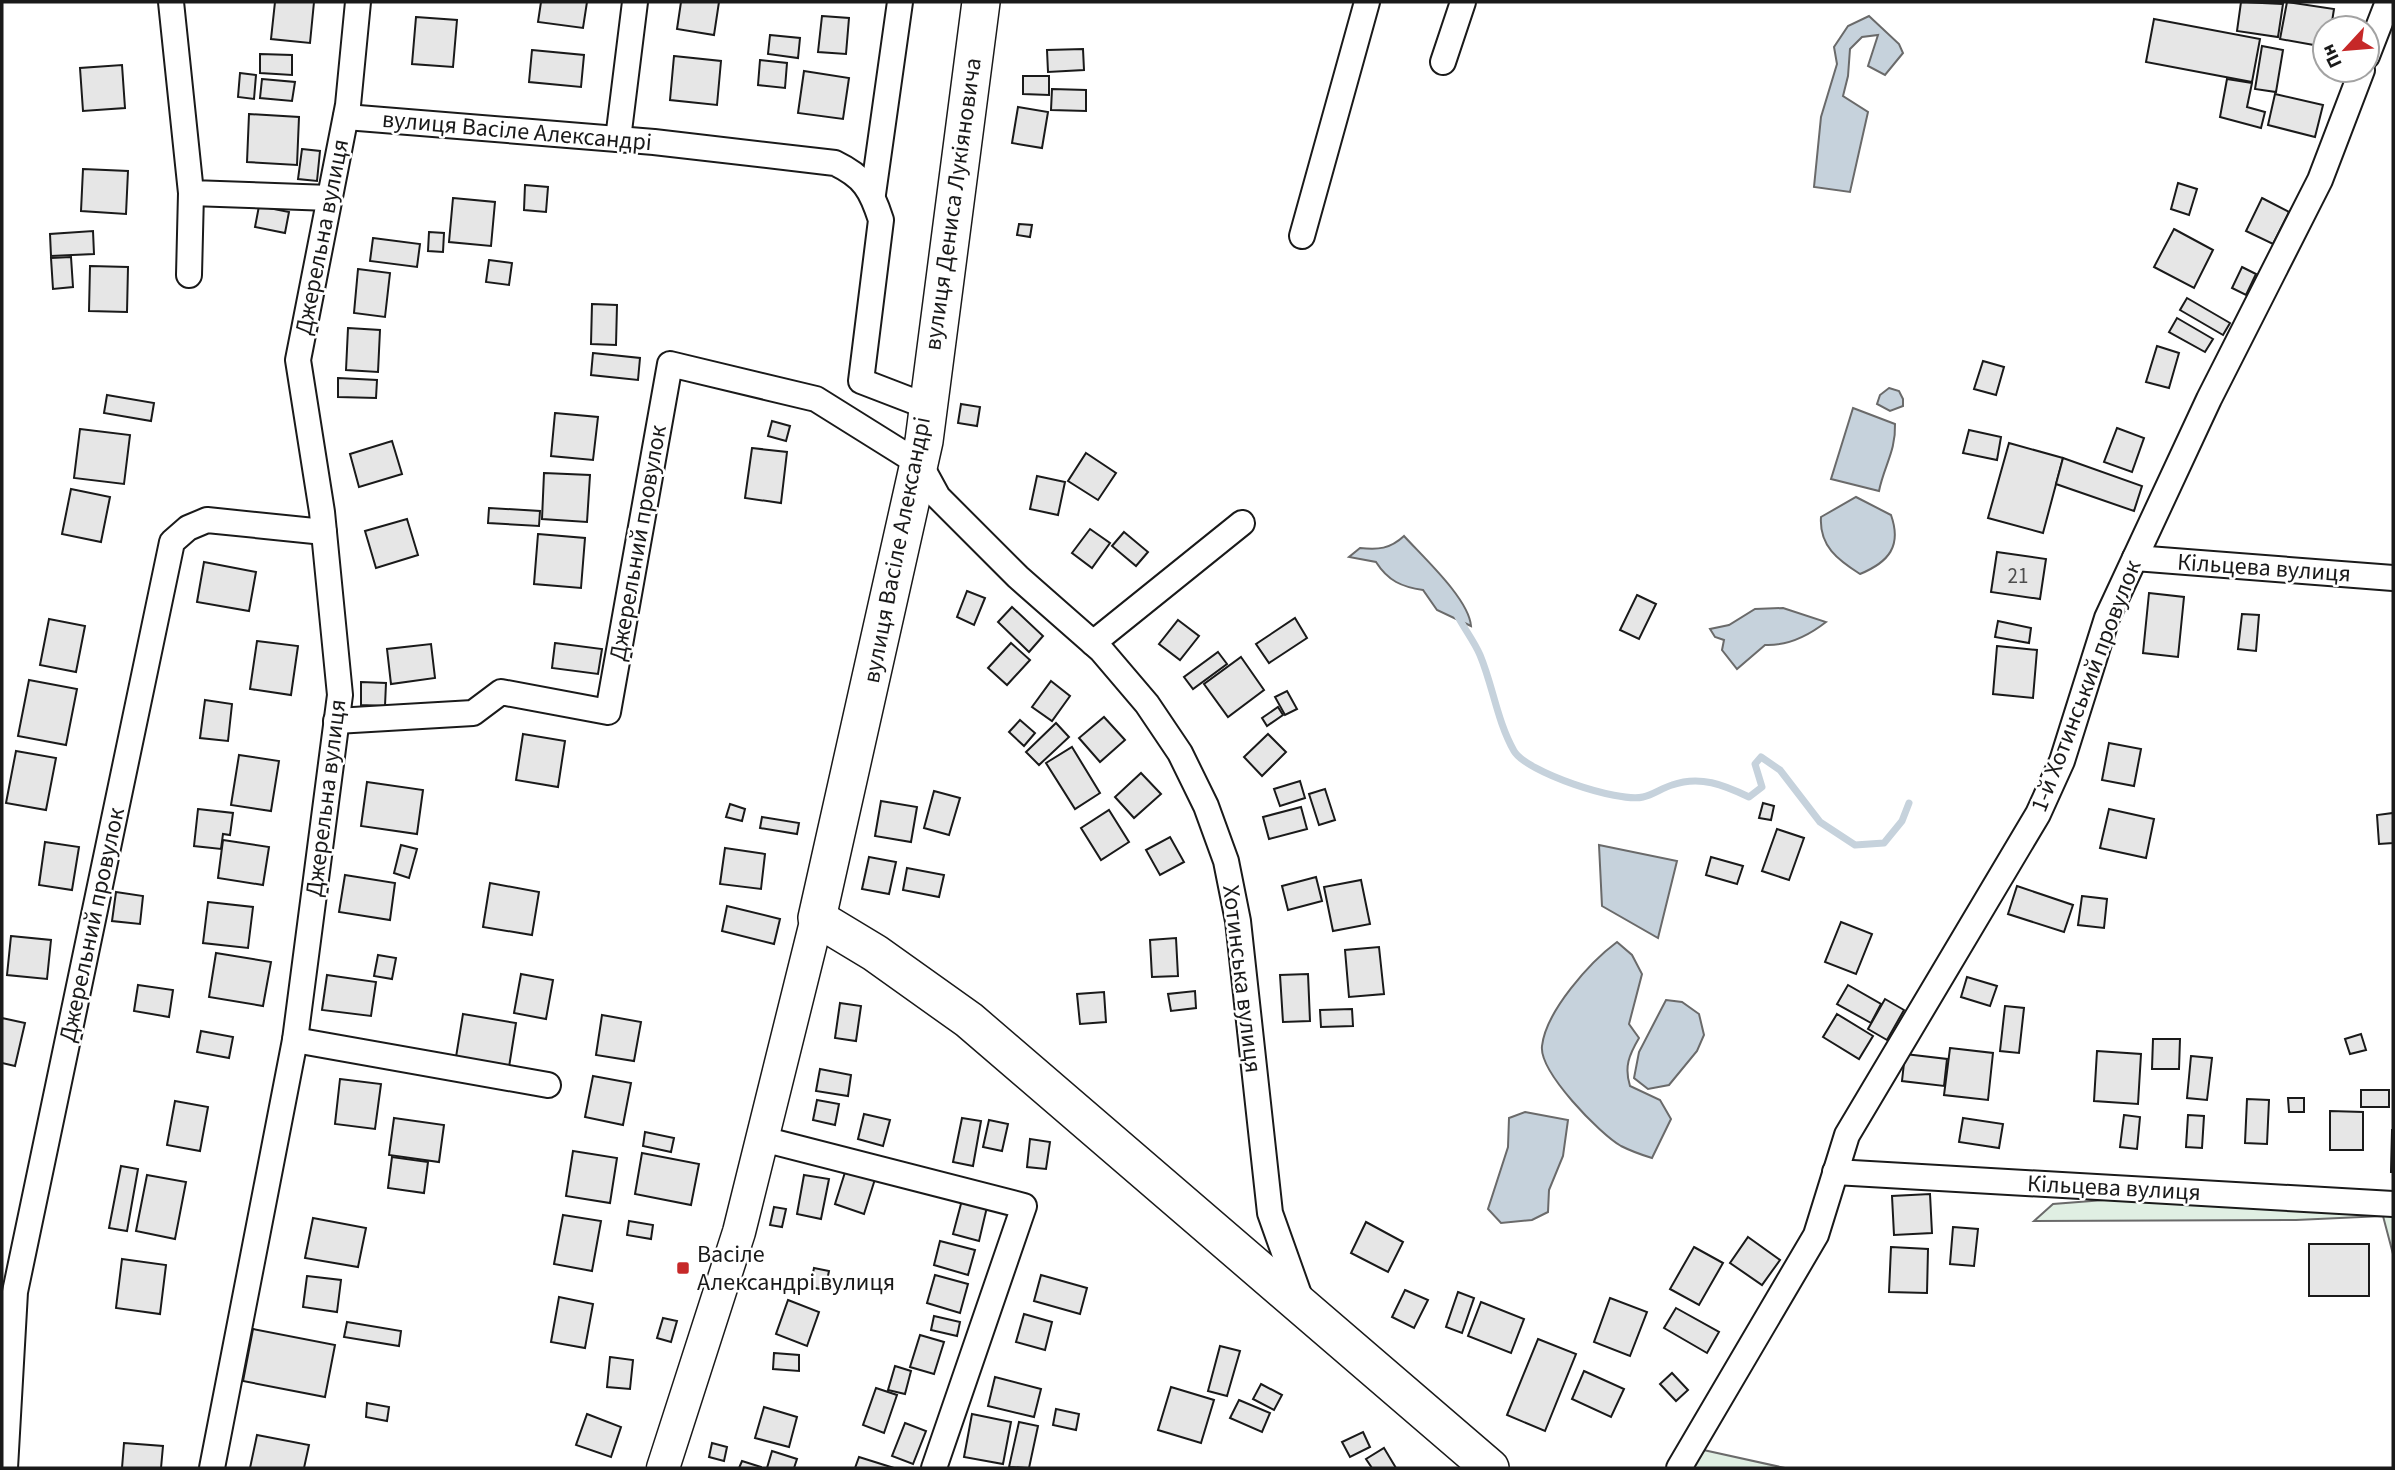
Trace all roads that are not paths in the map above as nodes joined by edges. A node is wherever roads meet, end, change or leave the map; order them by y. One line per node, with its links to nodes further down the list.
1 (171, 2): 14 (street)
2 (358, 2): 12 (street, Джерельна вулиця)
3 (635, 2): 13 (street)
4 (900, 2): 15 (street)
5 (981, 2): 19 (highway, вулиця Дениса Лукіяновича)
6 (1367, 2): 17 (street)
7 (1463, 2): 10 (street)
8 (2388, 2): 9 (street)
9 (2381, 20)
10 (1443, 62)
11 (2357, 84): 23 (street, 1-й Хотинський провулок)
12 (346, 117): 13 (street, вулиця Васіле Александрі); 16 (street, Джерельна вулиця)
13 (618, 139): 15 (street, вулиця Васіле Александрі)
14 (191, 193): 16 (street); 18 (street)
15 (873, 194): 19 (street, вулиця Васіле Александрі)
16 (330, 198): 22 (street, Джерельна вулиця)
17 (1302, 236)
18 (189, 275)
19 (926, 406): 20 (highway, вулиця Васіле Александрі)
20 (919, 464): 25 (street, Хотинська вулиця); 26 (street, Джерельний провулок); 27 (highway, вулиця Васіле Александрі)
21 (1242, 523): 25 (street)
22 (324, 533): 26 (street, Джерельна вулиця); 34 (street, Джерельний провулок)
23 (2135, 558): 24 (street, Кільцева вулиця); 31 (street, 1-й Хотинський провулок)
24 (2393, 578)
25 (1093, 643): 33 (street, Хотинська вулиця)
26 (336, 721): 28 (street, Джерельна вулиця)
27 (817, 918): 30 (main road, вулиця Васіле Александрі); 33 (highway, Хотинська вулиця)
28 (295, 1040): 29 (street); 35 (street, Джерельна вулиця)
29 (548, 1085)
30 (763, 1139): 36 (main road, вулиця Васіле Александрі); 37 (street)
31 (1835, 1172): 32 (street, Кільцева вулиця); 39 (street, 1-й Хотинський провулок)
32 (2393, 1204)
33 (1303, 1307): 38 (highway, Хотинська вулиця)
34 (5, 1468)
35 (212, 1468)
36 (663, 1468)
37 (934, 1468)
38 (1490, 1468)
39 (1679, 1468)

